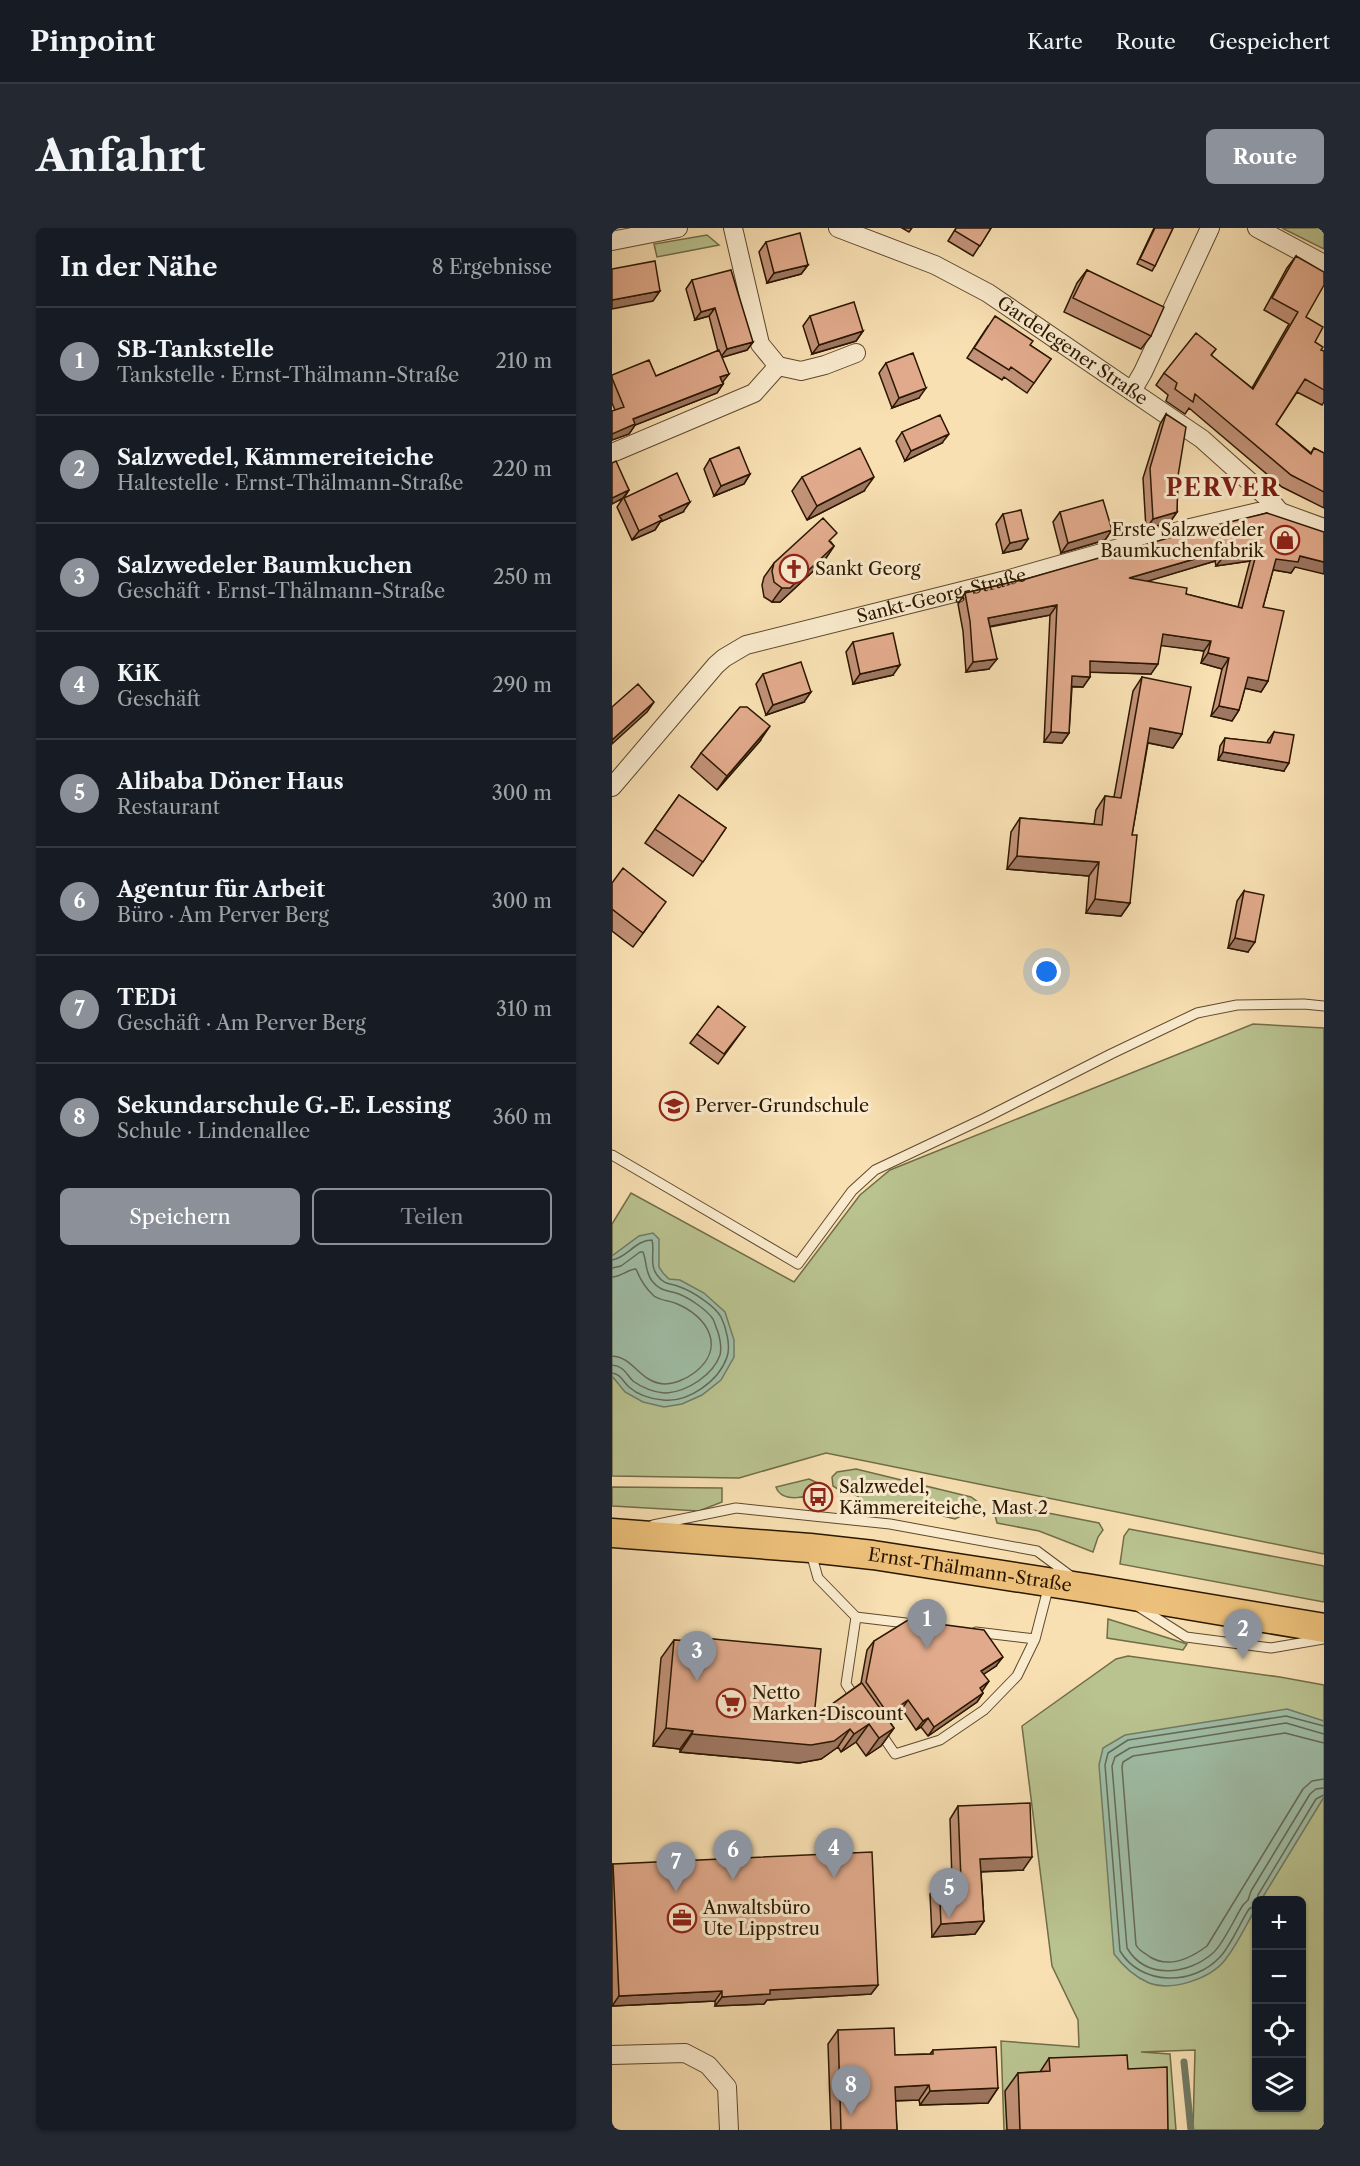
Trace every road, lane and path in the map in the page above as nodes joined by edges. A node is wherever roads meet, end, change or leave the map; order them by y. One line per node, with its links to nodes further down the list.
1 (678, 228): 6 (street)
2 (733, 228): 9 (street)
3 (838, 228): 10 (street, Gardelegener Straße)
4 (1210, 228): 10 (street)
5 (1257, 228): 7 (street)
6 (612, 241)
7 (1324, 264)
8 (856, 353): 9 (street)
9 (778, 366): 11 (street)
10 (1132, 391): 12 (street, Gardelegener Straße)
11 (612, 453)
12 (1280, 512): 13 (street, Sankt-Georg-Straße); 14 (street, Sankt-Georg-Straße)
13 (1324, 528)
14 (612, 787)
15 (1324, 1006): 16 (lane)
16 (612, 1155)
17 (614, 1533): 18 (main road, Ernst-Thälmann-Straße); 20 (lane)
18 (810, 1548): 19 (main road, Ernst-Thälmann-Straße); 22 (lane)
19 (1050, 1583): 20 (main road, Ernst-Thälmann-Straße); 26 (lane)
20 (1086, 1588): 21 (main road, Ernst-Thälmann-Straße)
21 (1120, 1594): 24 (main road, Ernst-Thälmann-Straße); 27 (lane)
22 (856, 1617): 23 (lane); 28 (lane)
23 (923, 1625)
24 (1324, 1629)
25 (968, 1631): 26 (lane)
26 (1035, 1639): 29 (lane)
27 (1324, 1639)
28 (864, 1711)
29 (877, 1728)
30 (612, 2055): 31 (street)
31 (729, 2130)

